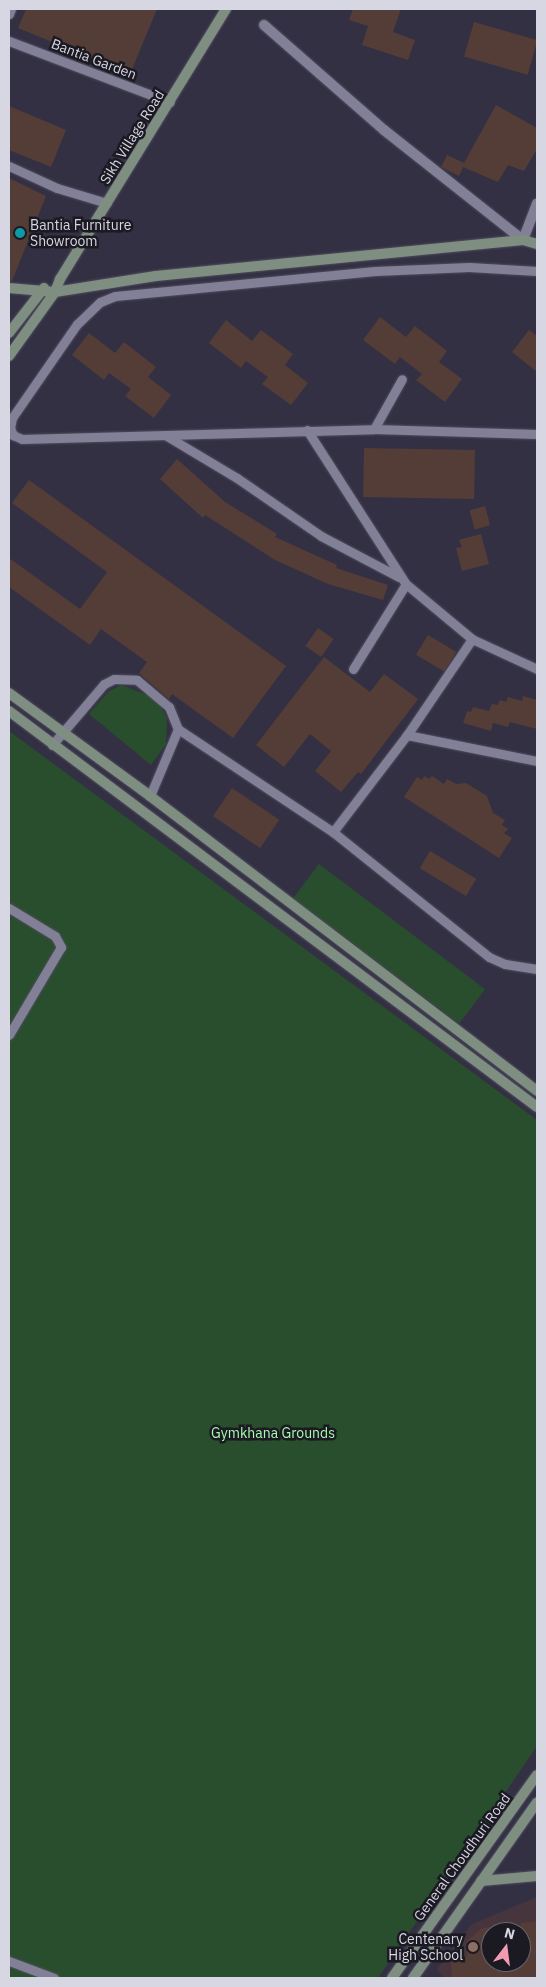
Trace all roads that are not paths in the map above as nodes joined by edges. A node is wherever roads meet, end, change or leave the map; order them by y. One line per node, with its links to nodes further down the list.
1 (11, 9): 3 (lane)
2 (226, 9): 6 (main road, Sikh Village Road)
3 (9, 14)
4 (264, 24): 10 (street)
5 (9, 41): 6 (lane, Bantia Garden)
6 (170, 102): 8 (main road, Sikh Village Road)
7 (9, 166): 8 (lane)
8 (107, 203): 13 (main road, Sikh Village Road)
9 (537, 204): 10 (street)
10 (523, 240): 11 (main road); 16 (main road)
11 (537, 244)
12 (537, 271): 23 (lane)
13 (60, 278): 15 (main road, Sikh Village Road); 16 (main road, Sikh Village Road)
14 (9, 288): 15 (main road)
15 (41, 291): 16 (main road); 17 (main road, Sikh Village Road)
16 (56, 292): 18 (main road, Sikh Village Road)
17 (9, 333)
18 (9, 356)
19 (402, 379): 20 (lane)
20 (374, 429): 21 (lane); 22 (lane)
21 (307, 430): 23 (lane); 24 (lane)
22 (537, 434)
23 (164, 435): 24 (lane)
24 (404, 581): 25 (lane); 26 (lane)
25 (472, 639): 27 (lane); 32 (lane)
26 (353, 669)
27 (537, 669)
28 (9, 693): 31 (main road)
29 (9, 711): 33 (main road)
30 (178, 729): 31 (lane); 35 (lane); 36 (lane)
31 (61, 734): 33 (lane); 35 (main road)
32 (407, 735): 34 (lane); 36 (lane)
33 (52, 745): 41 (main road)
34 (537, 761)
35 (150, 796): 40 (main road)
36 (333, 832): 38 (lane)
37 (9, 908): 39 (lane)
38 (537, 969)
39 (9, 1035)
40 (537, 1091)
41 (537, 1107)
42 (537, 1775): 48 (main road, General Choudhuri Road)
43 (537, 1802): 45 (main road, General Choudhuri Road)
44 (537, 1876): 45 (main road)
45 (481, 1881): 49 (main road, General Choudhuri Road)
46 (9, 1961): 47 (lane)
47 (54, 1978)
48 (392, 1978)
49 (413, 1978)

